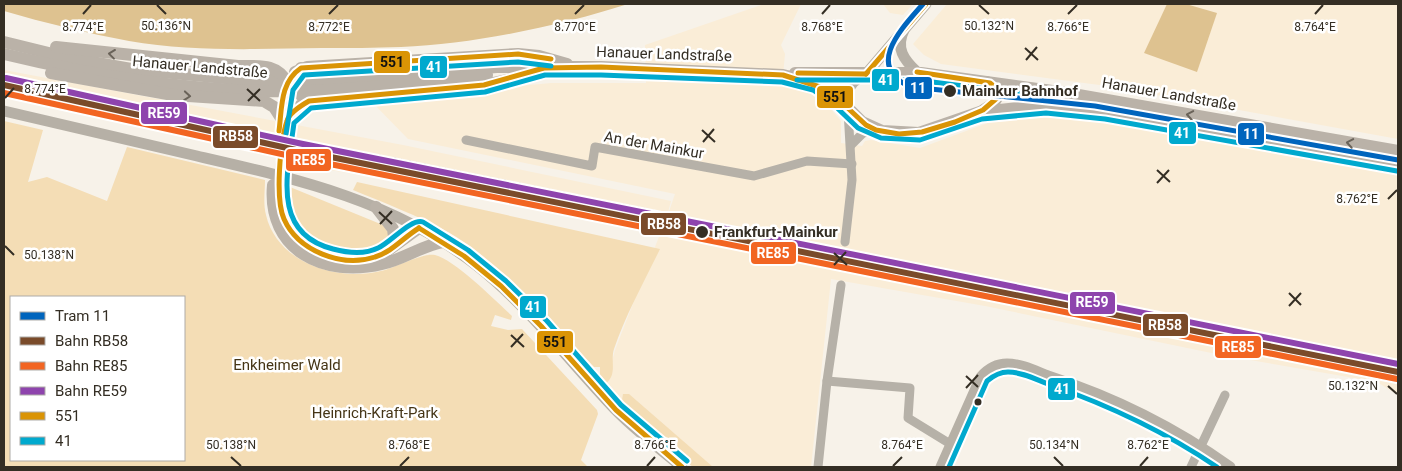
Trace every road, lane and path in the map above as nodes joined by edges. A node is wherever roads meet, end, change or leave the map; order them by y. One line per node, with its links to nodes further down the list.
1 (926, 4): 2 (street)
2 (912, 20): 9 (street); 10 (street)
3 (4, 41): 8 (main road, Hanauer Landstraße); 12 (main road, one-way to 3, bridge)
4 (4, 54): 8 (main road, Hanauer Landstraße)
5 (4, 60): 18 (main road, one-way to 18)
6 (301, 68): 7 (main road); 12 (main road, bridge); 14 (main road, bridge)
7 (578, 68): 8 (main road, Hanauer Landstraße); 11 (main road, Hanauer Landstraße)
8 (541, 69): 14 (main road)
9 (917, 72): 10 (main road, Hanauer Landstraße); 13 (main road, Hanauer Landstraße)
10 (866, 74): 11 (main road, Hanauer Landstraße); 15 (street)
11 (783, 75): 15 (main road, Hanauer Landstraße)
12 (287, 82): 18 (main road, bridge)
13 (984, 82): 17 (main road); 22 (main road, Hanauer Landstraße, one-way to 13)
14 (309, 101): 18 (main road)
15 (848, 108): 19 (main road, Hanauer Landstraße); 21 (street)
16 (4, 111): 25 (street)
17 (980, 112): 19 (main road, Hanauer Landstraße); 24 (main road, Hanauer Landstraße)
18 (284, 119): 29 (main road)
19 (878, 130): 21 (street)
20 (466, 140): 23 (street, An der Mainkur)
21 (851, 145): 23 (street)
22 (1398, 151)
23 (852, 164): 28 (street)
24 (1398, 164)
25 (376, 207): 26 (street); 29 (main road)
26 (420, 228): 27 (street); 29 (main road)
27 (443, 242): 29 (main road); 36 (street)
28 (844, 242)
29 (398, 251)
30 (841, 285): 31 (street)
31 (827, 381): 33 (street); 37 (street)
32 (1225, 395): 34 (street)
33 (952, 445): 34 (street); 35 (street)
34 (1200, 446): 38 (street); 39 (street)
35 (946, 466)
36 (682, 467)
37 (818, 467)
38 (1191, 467)
39 (1230, 467)

